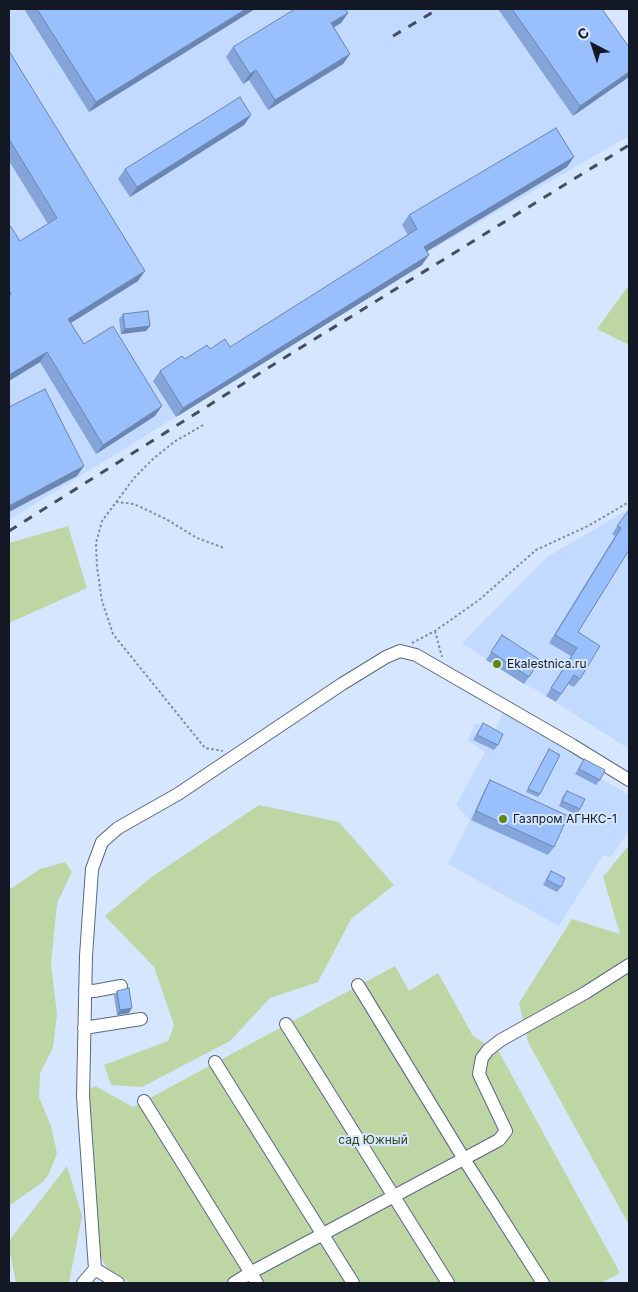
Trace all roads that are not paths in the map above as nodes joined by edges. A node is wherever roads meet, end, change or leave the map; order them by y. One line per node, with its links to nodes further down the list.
1 (629, 780): 5 (street)
2 (629, 965): 11 (street)
3 (358, 985): 11 (street)
4 (121, 986): 5 (street)
5 (85, 990): 8 (street)
6 (141, 1019): 8 (street)
7 (286, 1024): 12 (street)
8 (84, 1028): 14 (street)
9 (215, 1062): 13 (street)
10 (144, 1101): 15 (street)
11 (464, 1159): 12 (street); 21 (street)
12 (394, 1196): 13 (street); 20 (street)
13 (322, 1235): 15 (street); 19 (street)
14 (95, 1269): 16 (street); 17 (street)
15 (254, 1278): 18 (street)
16 (83, 1283)
17 (118, 1283)
18 (234, 1283)
19 (353, 1283)
20 (448, 1283)
21 (543, 1283)

